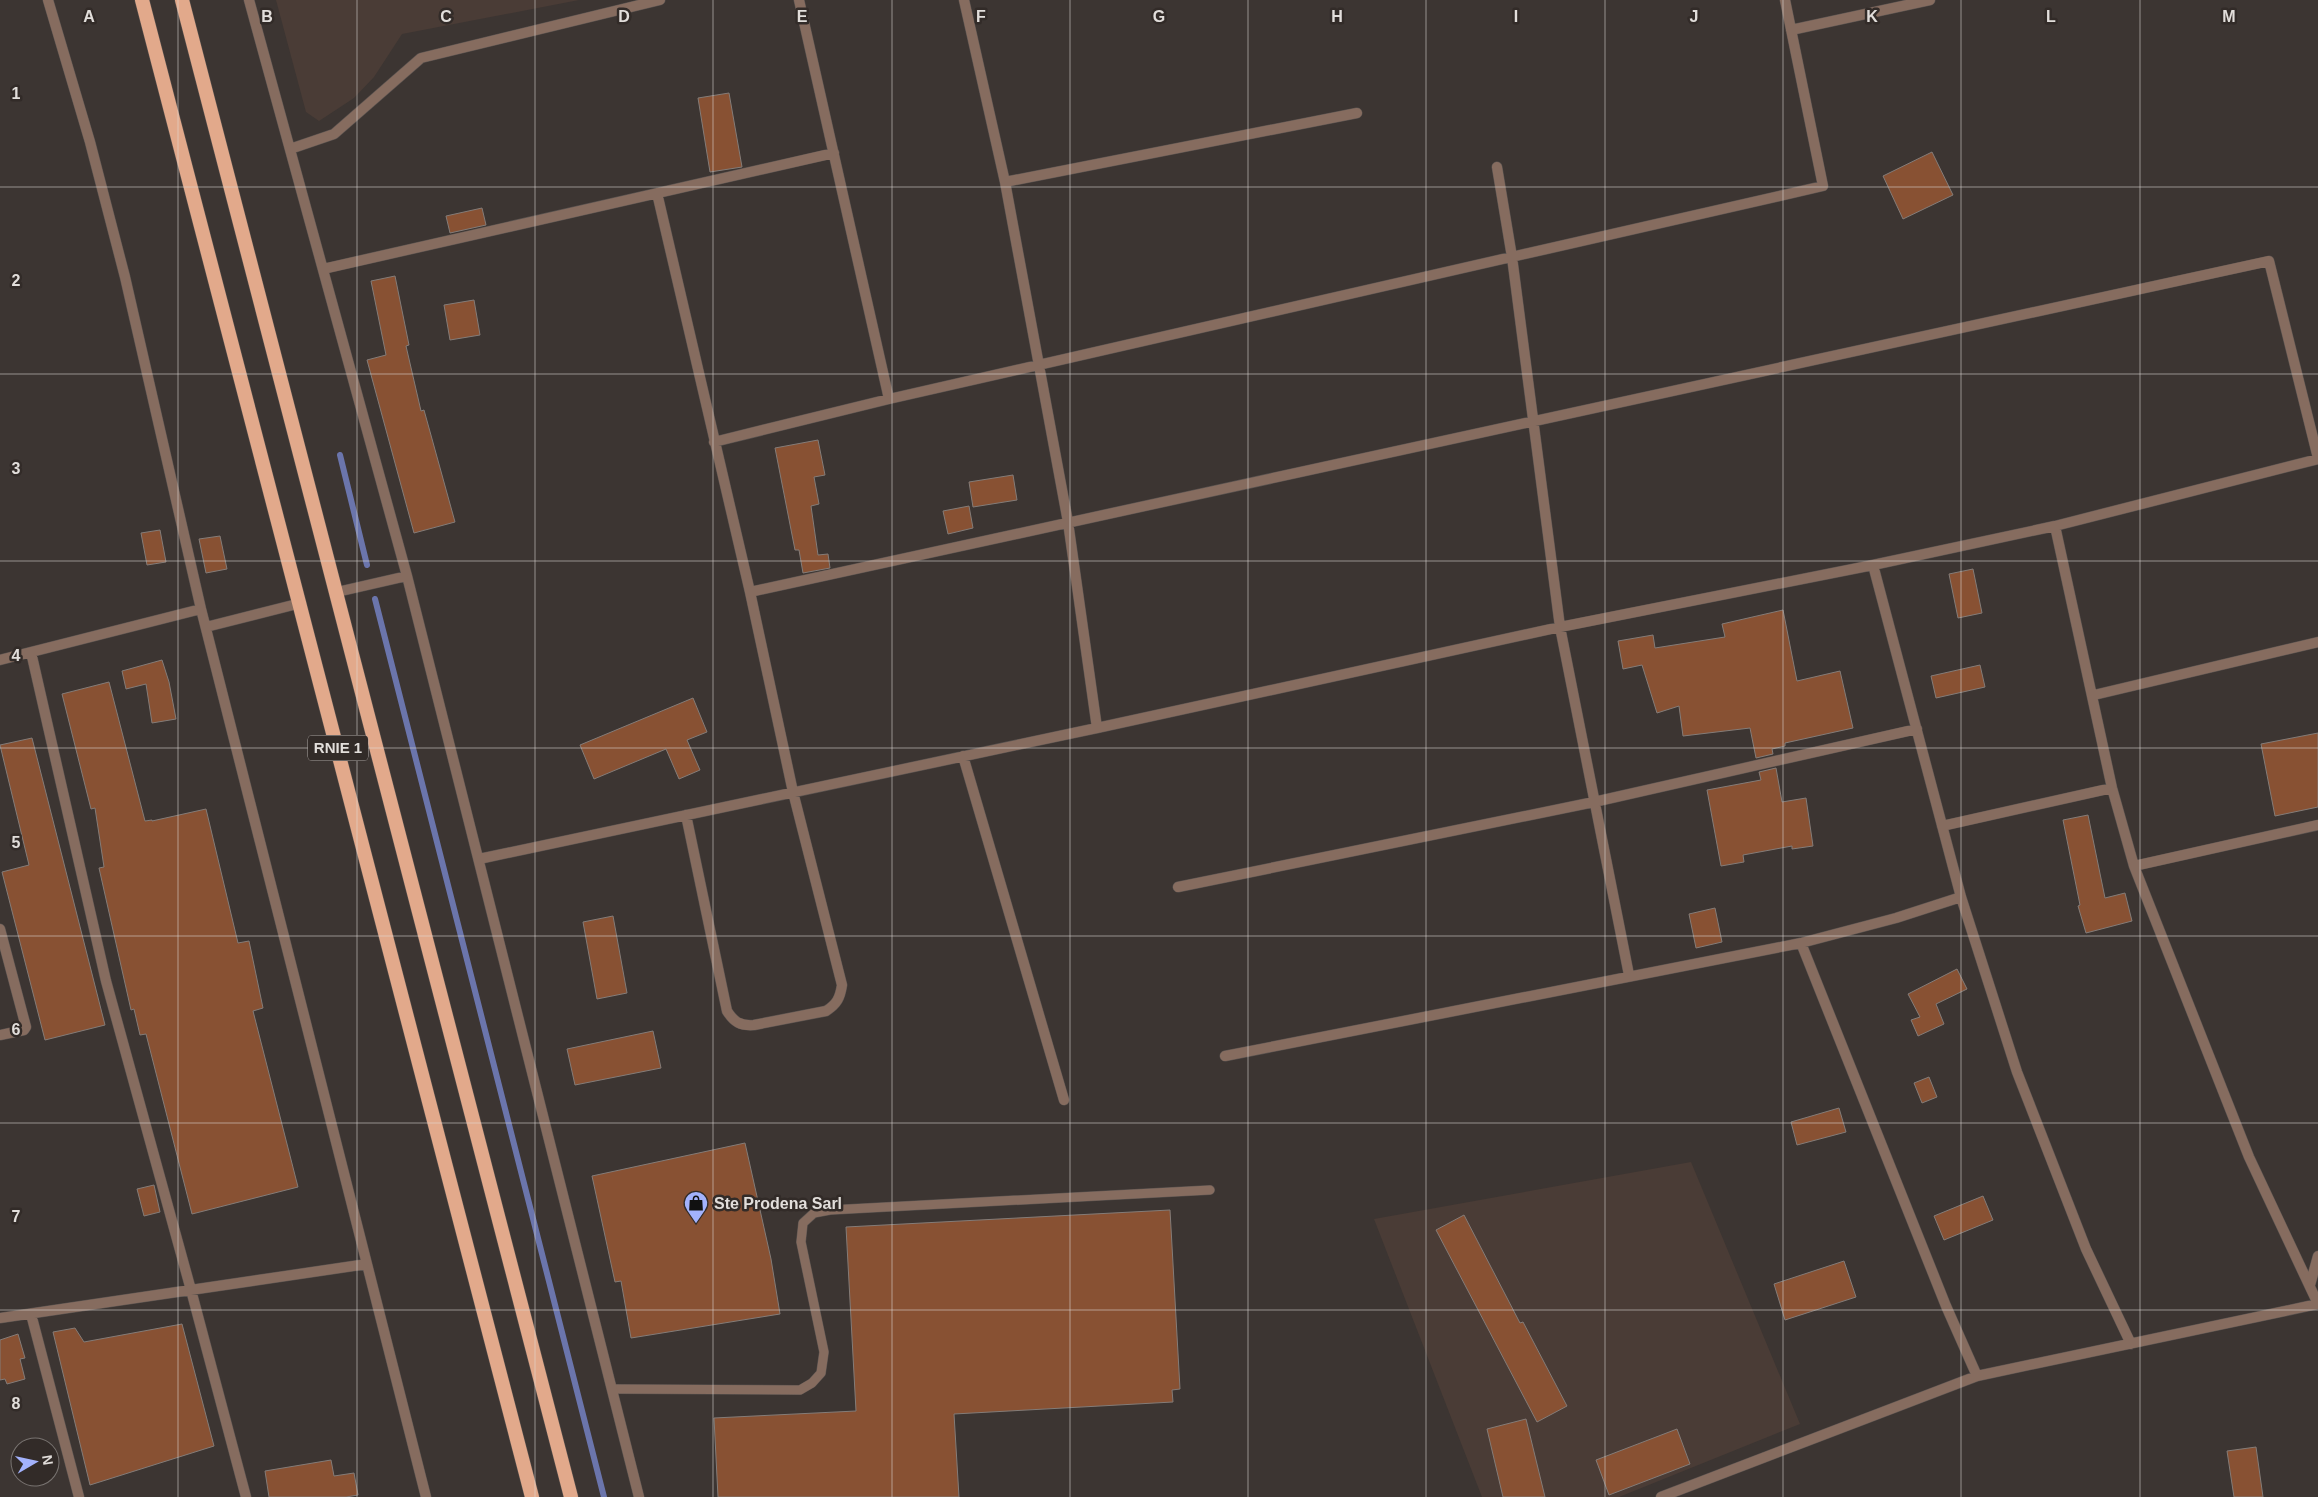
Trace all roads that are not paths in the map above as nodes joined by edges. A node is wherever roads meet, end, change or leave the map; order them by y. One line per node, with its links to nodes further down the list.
1 (48, 0): 31 (street)
2 (142, 0): 30 (highway, RNIE 1)
3 (182, 0): 28 (highway, RNIE 1)
4 (249, 0): 12 (street)
5 (660, 0): 12 (street)
6 (799, 0): 13 (street)
7 (964, 0): 15 (street)
8 (1785, 0): 10 (street)
9 (1930, 0): 10 (street)
10 (1791, 30): 17 (street)
11 (1357, 113): 15 (street)
12 (290, 149): 18 (street)
13 (834, 153): 16 (street); 20 (street)
14 (1497, 167): 17 (street)
15 (1005, 182): 19 (street)
16 (657, 193): 18 (street); 22 (street)
17 (1512, 257): 19 (street); 21 (street)
18 (323, 269): 27 (street)
19 (1038, 365): 20 (street); 24 (street)
20 (889, 399): 22 (street)
21 (1532, 422): 23 (street); 24 (street); 33 (street)
22 (714, 442): 29 (street)
23 (2318, 458): 25 (street)
24 (1068, 522): 29 (street); 38 (street)
25 (2056, 526): 26 (street); 37 (street)
26 (1873, 565): 33 (street); 39 (street)
27 (407, 576): 28 (street); 47 (street)
28 (337, 592): 72 (highway, RNIE 1)
29 (750, 592): 42 (street)
30 (301, 603): 32 (street); 71 (highway, RNIE 1)
31 (201, 609): 32 (street); 35 (street)
32 (206, 627): 59 (street)
33 (1560, 627): 38 (street); 43 (street)
34 (2318, 642): 37 (street)
35 (31, 652): 36 (street); 61 (street)
36 (0, 660)
37 (2094, 696): 41 (street)
38 (1097, 728): 40 (street)
39 (1917, 729): 43 (street); 46 (street)
40 (963, 756): 42 (street); 56 (street)
41 (2112, 788): 46 (street); 48 (street)
42 (793, 792): 44 (street); 44 (street)
43 (1594, 802): 49 (street); 53 (street)
44 (686, 815): 47 (street)
45 (2318, 825): 48 (street)
46 (1942, 826): 50 (street)
47 (479, 858): 67 (street)
48 (2134, 866): 60 (street)
49 (1178, 887)
50 (1961, 896): 52 (street); 65 (street)
51 (0, 928): 54 (street)
52 (1801, 943): 53 (street); 66 (street)
53 (1629, 975): 55 (street)
54 (0, 1035)
55 (1225, 1056)
56 (1064, 1100)
57 (1210, 1190): 67 (lane)
58 (2318, 1256): 60 (street)
59 (368, 1264): 61 (street); 70 (street)
60 (2310, 1285): 62 (street)
61 (191, 1290): 63 (street); 69 (street)
62 (2318, 1304): 65 (street)
63 (31, 1314): 64 (street); 68 (street)
64 (0, 1318)
65 (2131, 1344): 66 (street)
66 (1977, 1376): 74 (street)
67 (612, 1389): 73 (street)
68 (79, 1497)
69 (246, 1497)
70 (426, 1497)
71 (532, 1497)
72 (571, 1497)
73 (639, 1497)
74 (1661, 1497)

